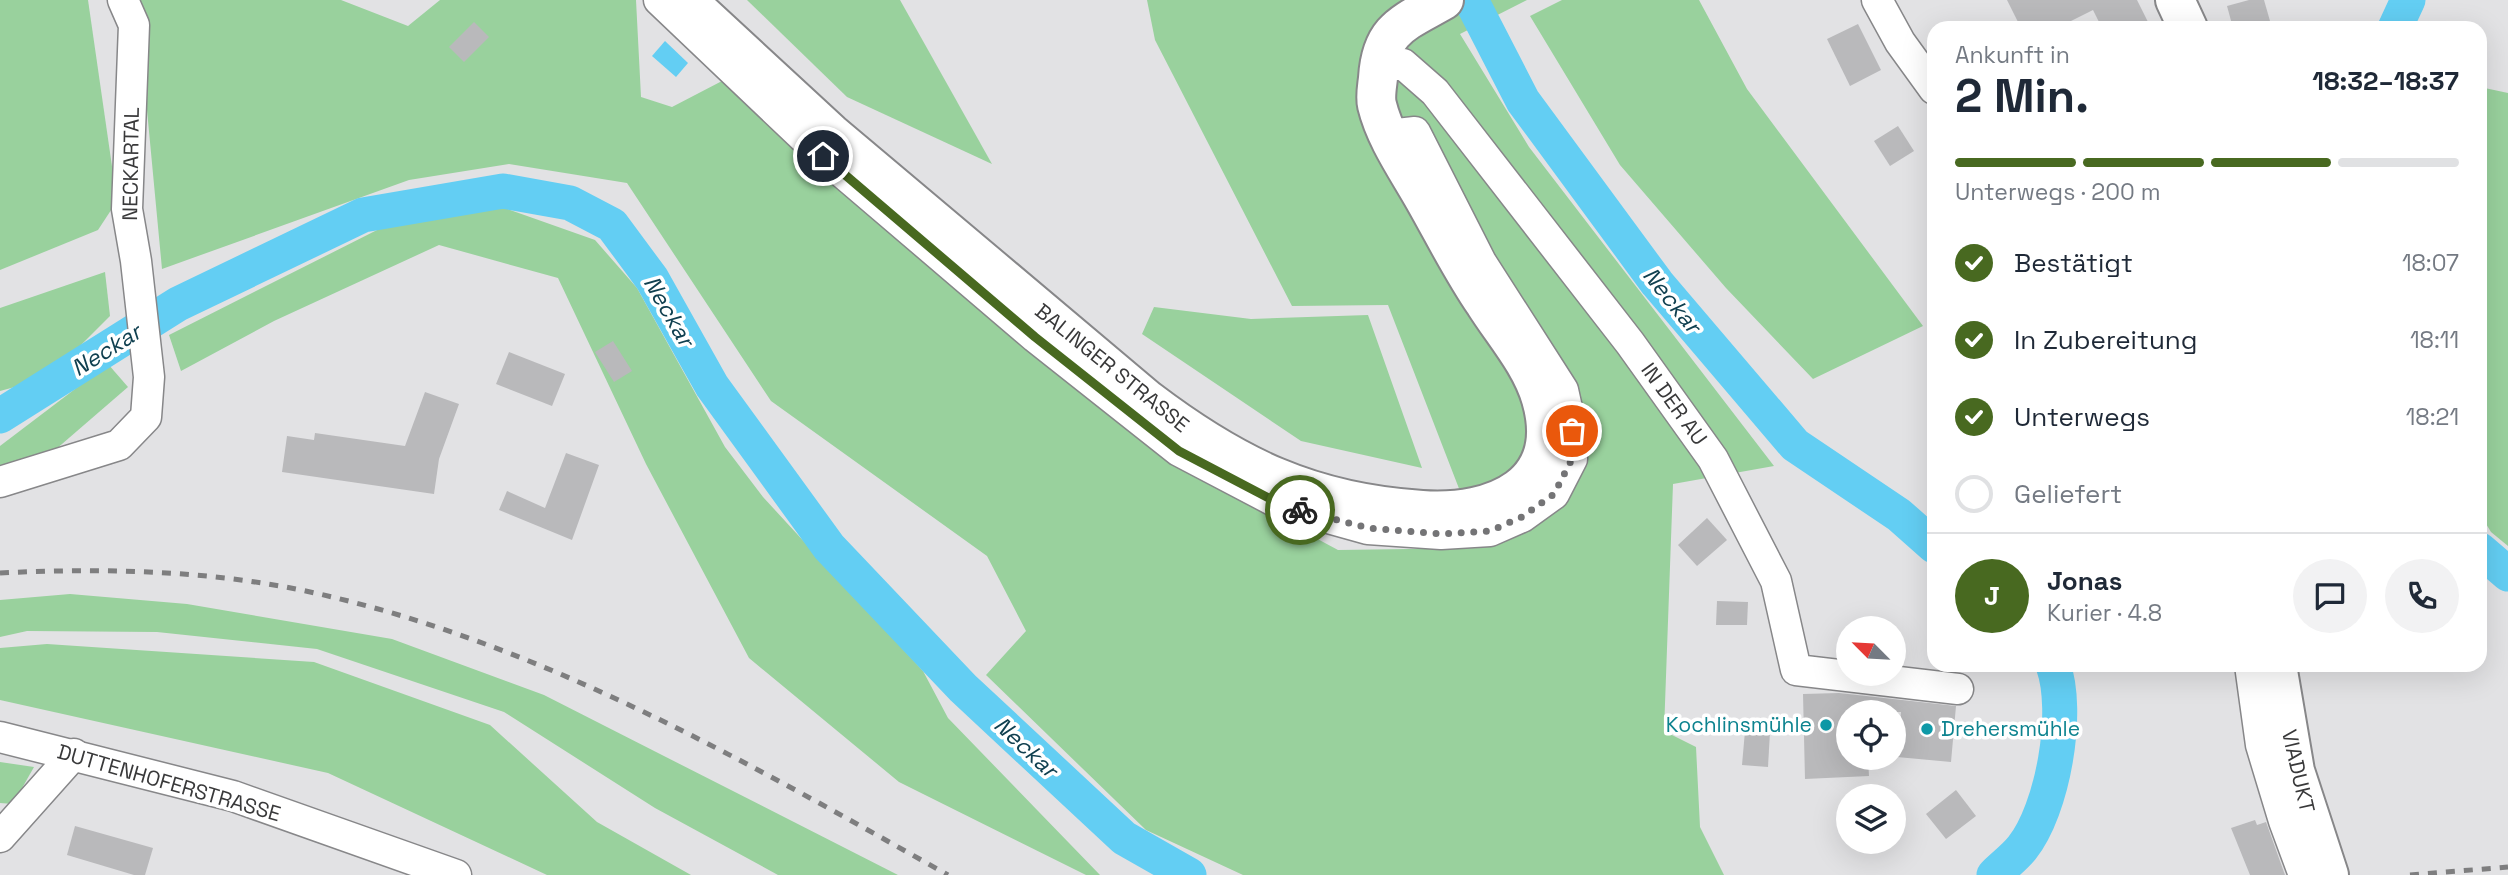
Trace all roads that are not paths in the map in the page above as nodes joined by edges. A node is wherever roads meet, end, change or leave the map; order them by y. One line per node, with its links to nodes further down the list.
1 (123, 0): 11 (street, NECKARTAL)
2 (659, 0): 10 (street)
3 (687, 0): 10 (main road, BALINGER STRASSE)
4 (1877, 0): 9 (street)
5 (2175, 0): 7 (main road)
6 (1429, 9): 8 (main road, BALINGER STRASSE)
7 (2185, 21)
8 (1379, 67): 10 (main road, BALINGER STRASSE); 14 (street, IN DER AU)
9 (1927, 79)
10 (1388, 135)
11 (0, 482)
12 (2251, 672): 19 (street)
13 (2278, 672): 20 (main road, VIADUKT)
14 (1958, 689)
15 (0, 737): 16 (street, DUTTENHOFERSTRASSE)
16 (74, 754): 17 (street); 18 (street, DUTTENHOFERSTRASSE)
17 (0, 837)
18 (456, 875)
19 (2304, 875)
20 (2329, 875)

